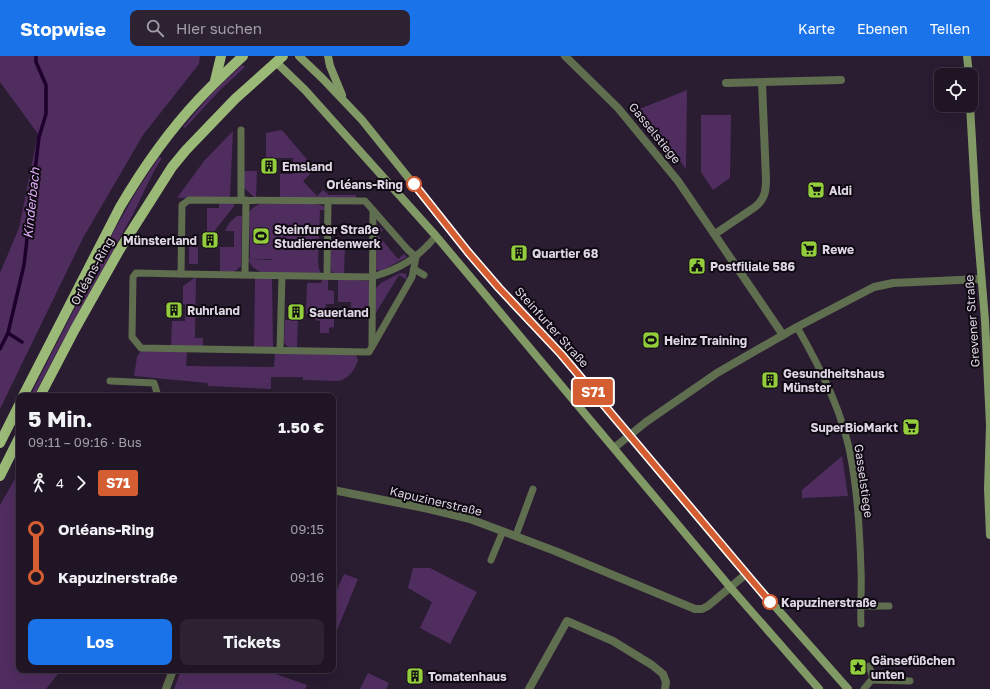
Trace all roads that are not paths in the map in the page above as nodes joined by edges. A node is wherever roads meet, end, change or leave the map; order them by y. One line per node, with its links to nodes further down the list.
1 (221, 56): 10 (main road)
2 (243, 56): 10 (main road, Orléans-Ring)
3 (299, 56): 13 (main road, Steinfurter Straße)
4 (328, 56): 13 (main road)
5 (565, 56): 19 (street, Gasselstiege)
6 (967, 56): 8 (main road)
7 (277, 58): 20 (main road); 36 (main road, Orléans-Ring)
8 (968, 68)
9 (840, 80): 11 (street)
10 (215, 82): 35 (main road, Orléans-Ring)
11 (762, 82): 12 (street); 19 (street)
12 (726, 83)
13 (345, 102): 39 (main road, Steinfurter Straße)
14 (970, 112): 29 (main road, Grevener Straße)
15 (241, 130): 16 (lane)
16 (243, 200): 17 (lane); 23 (lane); 24 (lane)
17 (328, 201): 18 (lane); 27 (lane)
18 (373, 210): 21 (lane); 28 (lane)
19 (715, 234): 31 (street, Gasselstiege)
20 (436, 236): 21 (lane); 42 (main road)
21 (416, 257): 22 (lane); 28 (lane)
22 (414, 268): 25 (lane); 32 (lane)
23 (181, 274): 24 (lane); 33 (lane)
24 (245, 274): 26 (lane)
25 (424, 275)
26 (282, 276): 27 (lane); 33 (lane)
27 (328, 276): 28 (lane)
28 (372, 277): 32 (lane)
29 (981, 279): 30 (street); 43 (main road, Grevener Straße)
30 (797, 327): 31 (street); 53 (lane, Gasselstiege)
31 (782, 335): 39 (street)
32 (372, 345): 33 (lane)
33 (280, 350)
34 (110, 381): 37 (lane)
35 (25, 393)
36 (42, 393)
37 (157, 393)
38 (16, 411): 40 (main road)
39 (629, 435): 42 (street); 51 (main road, Steinfurter Straße)
40 (0, 443)
41 (16, 444): 44 (main road)
42 (614, 448): 52 (main road)
43 (990, 465): 49 (main road, Grevener Straße)
44 (0, 476)
45 (533, 489): 48 (lane)
46 (336, 491): 47 (street, Kapuzinerstraße)
47 (503, 531): 48 (street, Kapuzinerstraße); 50 (lane)
48 (516, 535): 52 (street, Kapuzinerstraße)
49 (990, 535)
50 (491, 560)
51 (746, 574): 52 (street, Kapuzinerstraße); 64 (main road, Steinfurter Straße)
52 (730, 587): 63 (main road)
53 (860, 606): 54 (lane); 55 (lane, Gasselstiege)
54 (889, 606)
55 (861, 624)
56 (869, 666): 58 (lane)
57 (172, 673): 60 (street)
58 (872, 680): 59 (lane); 65 (lane)
59 (910, 681)
60 (166, 689)
61 (529, 689): 62 (street)
62 (665, 689)
63 (819, 689)
64 (848, 689)
65 (864, 689)

